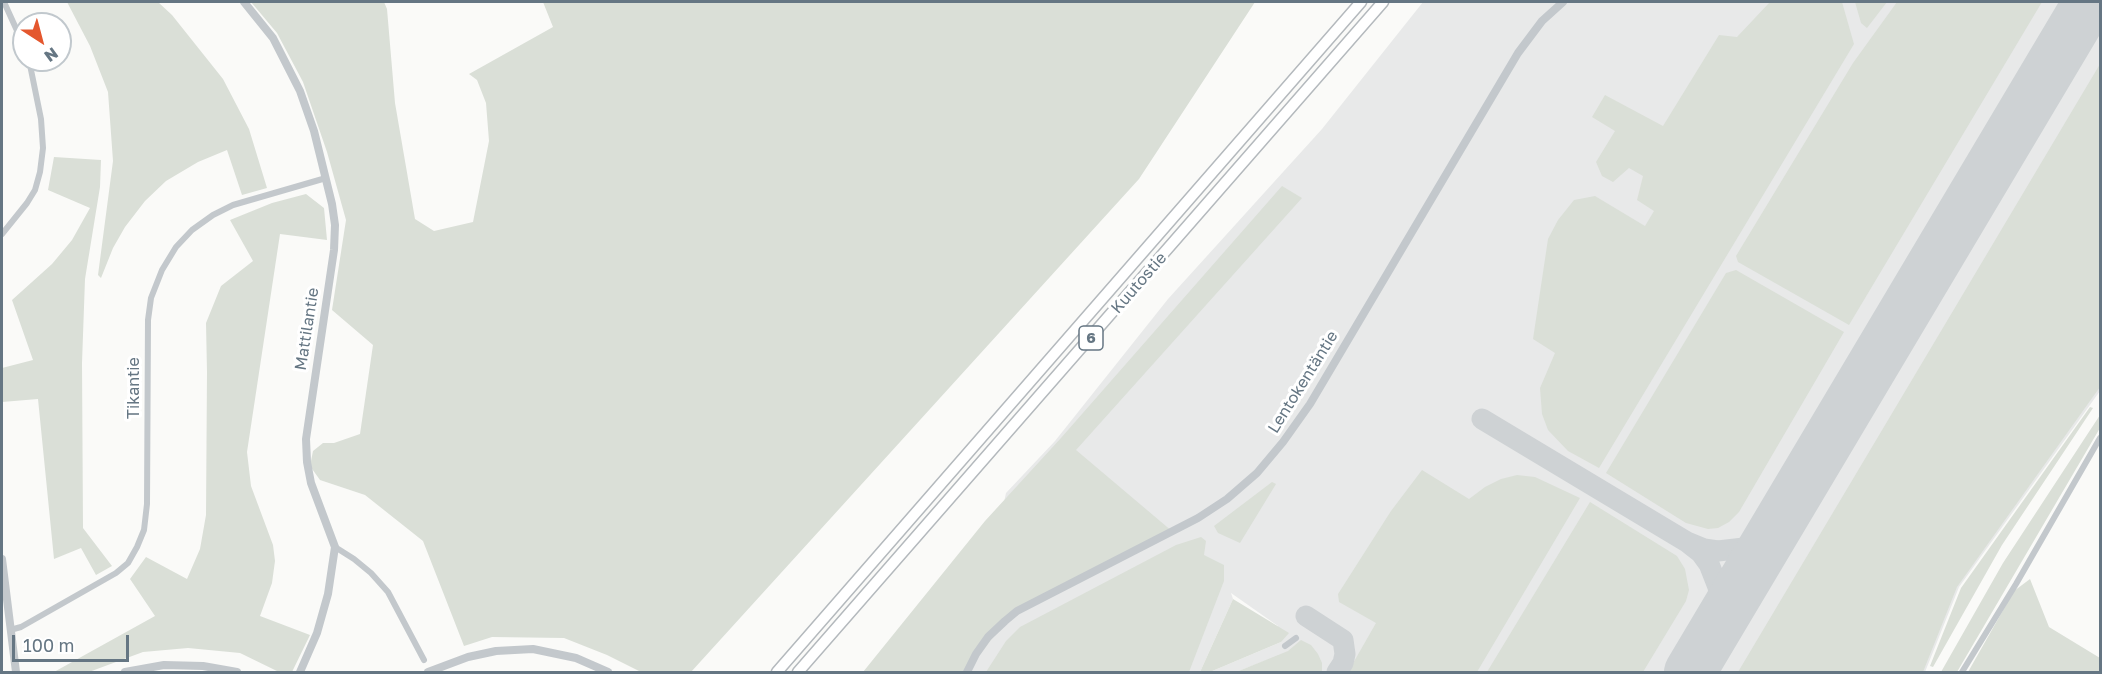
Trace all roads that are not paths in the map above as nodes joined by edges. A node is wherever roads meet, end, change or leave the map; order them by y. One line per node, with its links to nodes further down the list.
1 (4, 2): 6 (street)
2 (244, 2): 8 (street, Mattilantie)
3 (1361, 2): 23 (highway, Kuutostie / 6)
4 (1383, 2): 24 (highway, Kuutostie / 6)
5 (1563, 2): 25 (street, Lentokentäntie)
6 (12, 20)
7 (31, 72): 9 (street)
8 (326, 178): 11 (street, Mattilantie); 13 (street, Tikantie)
9 (2, 234)
10 (2100, 438): 26 (street)
11 (334, 547): 16 (street); 20 (street, Mattilantie)
12 (2, 559): 13 (street)
13 (10, 630): 17 (street)
14 (1296, 638): 15 (street)
15 (1285, 646)
16 (424, 660)
17 (16, 672)
18 (124, 672): 19 (street)
19 (237, 672)
20 (300, 672)
21 (428, 672): 22 (street)
22 (608, 672)
23 (777, 672)
24 (798, 672)
25 (967, 672)
26 (1962, 672)

